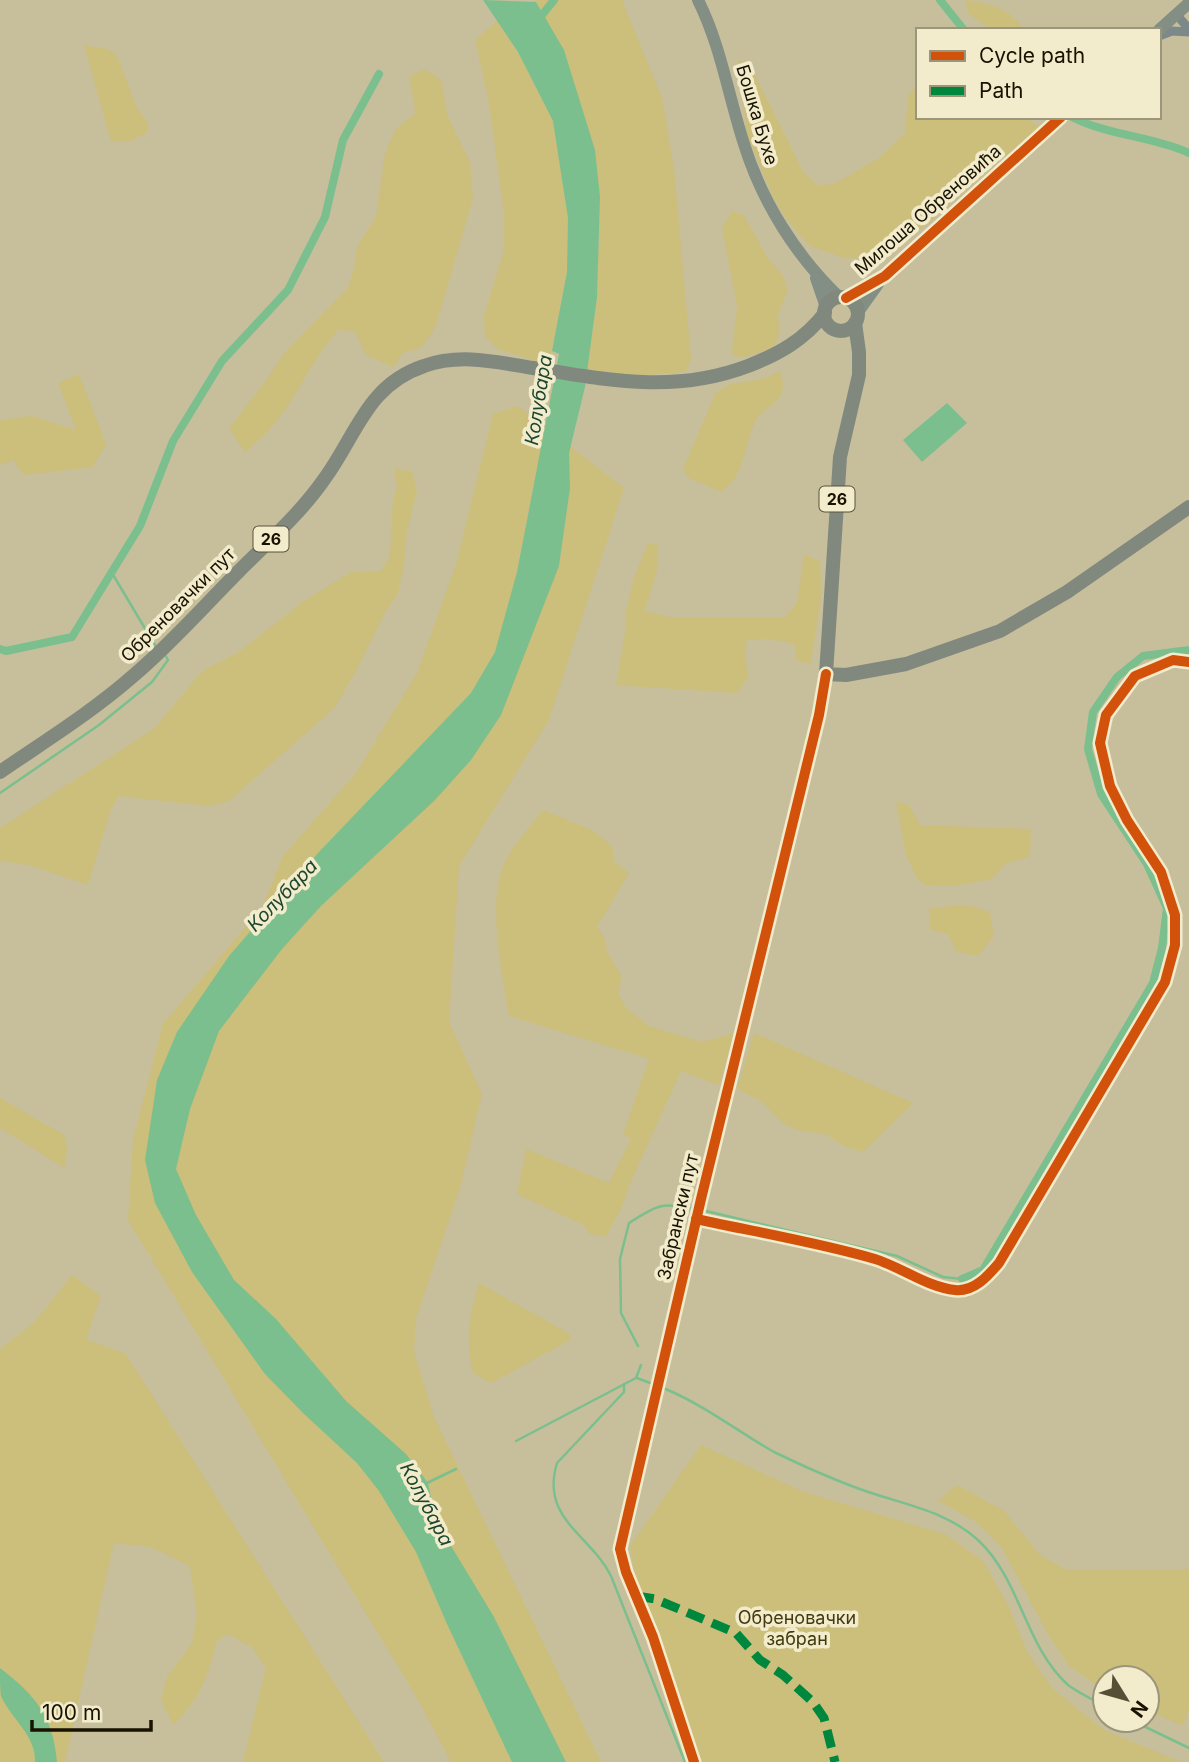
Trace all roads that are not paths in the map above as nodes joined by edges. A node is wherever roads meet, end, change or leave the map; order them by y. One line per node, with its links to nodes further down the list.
1 (698, 0): 8 (main road, Бошка Бухе)
2 (1189, 3): 3 (main road)
3 (1177, 14): 4 (main road); 5 (street)
4 (1161, 28)
5 (1189, 30): 6 (street)
6 (1161, 35)
7 (1059, 119): 9 (main road, Милоша Обреновића)
8 (813, 271): 10 (main road, Бошка Бухе); 11 (main road, Бошка Бухе)
9 (885, 276): 10 (main road, Милоша Обреновића); 12 (main road, Милоша Обреновића)
10 (843, 298): 11 (main road, 26); 12 (main road)
11 (825, 310): 12 (main road, 26); 13 (main road, Милоша Обреновића / 26)
12 (847, 324): 13 (main road, Милоша Обреновића / 26); 16 (main road, 26)
13 (787, 349): 14 (main road, Милоша Обреновића / 26)
14 (489, 360): 17 (main road, Обреновачки пут / 26)
15 (1189, 507): 16 (main road)
16 (826, 674): 18 (street, Забрански пут)
17 (0, 772)
18 (694, 1762)

